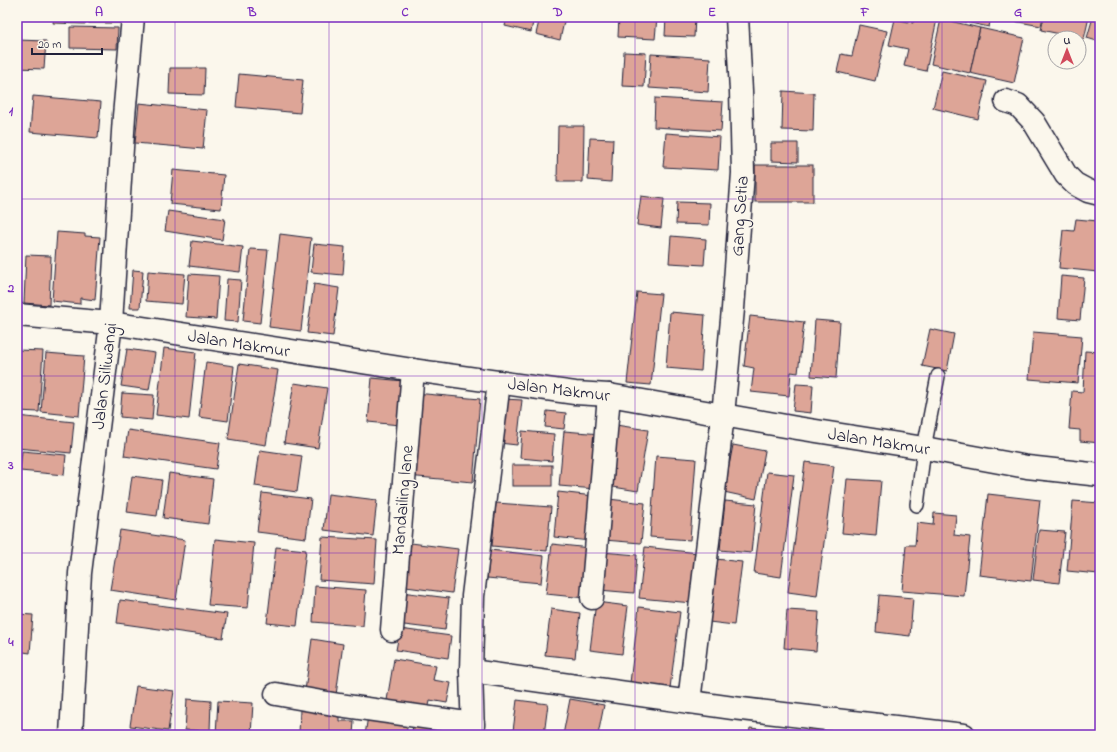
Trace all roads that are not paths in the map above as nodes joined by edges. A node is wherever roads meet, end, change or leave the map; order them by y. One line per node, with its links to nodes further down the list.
1 (133, 17): 6 (street, Jalan Siliwangi)
2 (737, 17): 11 (street, Gang Setia)
3 (1006, 101): 4 (street)
4 (1100, 194)
5 (17, 315): 6 (street, Jalan Makmur)
6 (111, 323): 7 (street, Jalan Makmur); 21 (street, Jalan Siliwangi)
7 (413, 370): 9 (street, Jalan Makmur); 16 (street, Mandailing lane)
8 (938, 376): 12 (lane)
9 (499, 382): 10 (street, Jalan Makmur); 17 (street)
10 (609, 395): 11 (street, Jalan Makmur); 15 (street)
11 (723, 415): 12 (street, Jalan Makmur); 19 (street, Gang Setia)
12 (924, 448): 13 (street, Jalan Makmur); 14 (lane)
13 (1100, 474)
14 (917, 505)
15 (592, 598)
16 (392, 630)
17 (471, 671): 19 (street); 20 (street)
18 (276, 694): 20 (street)
19 (689, 702): 22 (street)
20 (473, 730)
21 (71, 735)
22 (964, 735)

